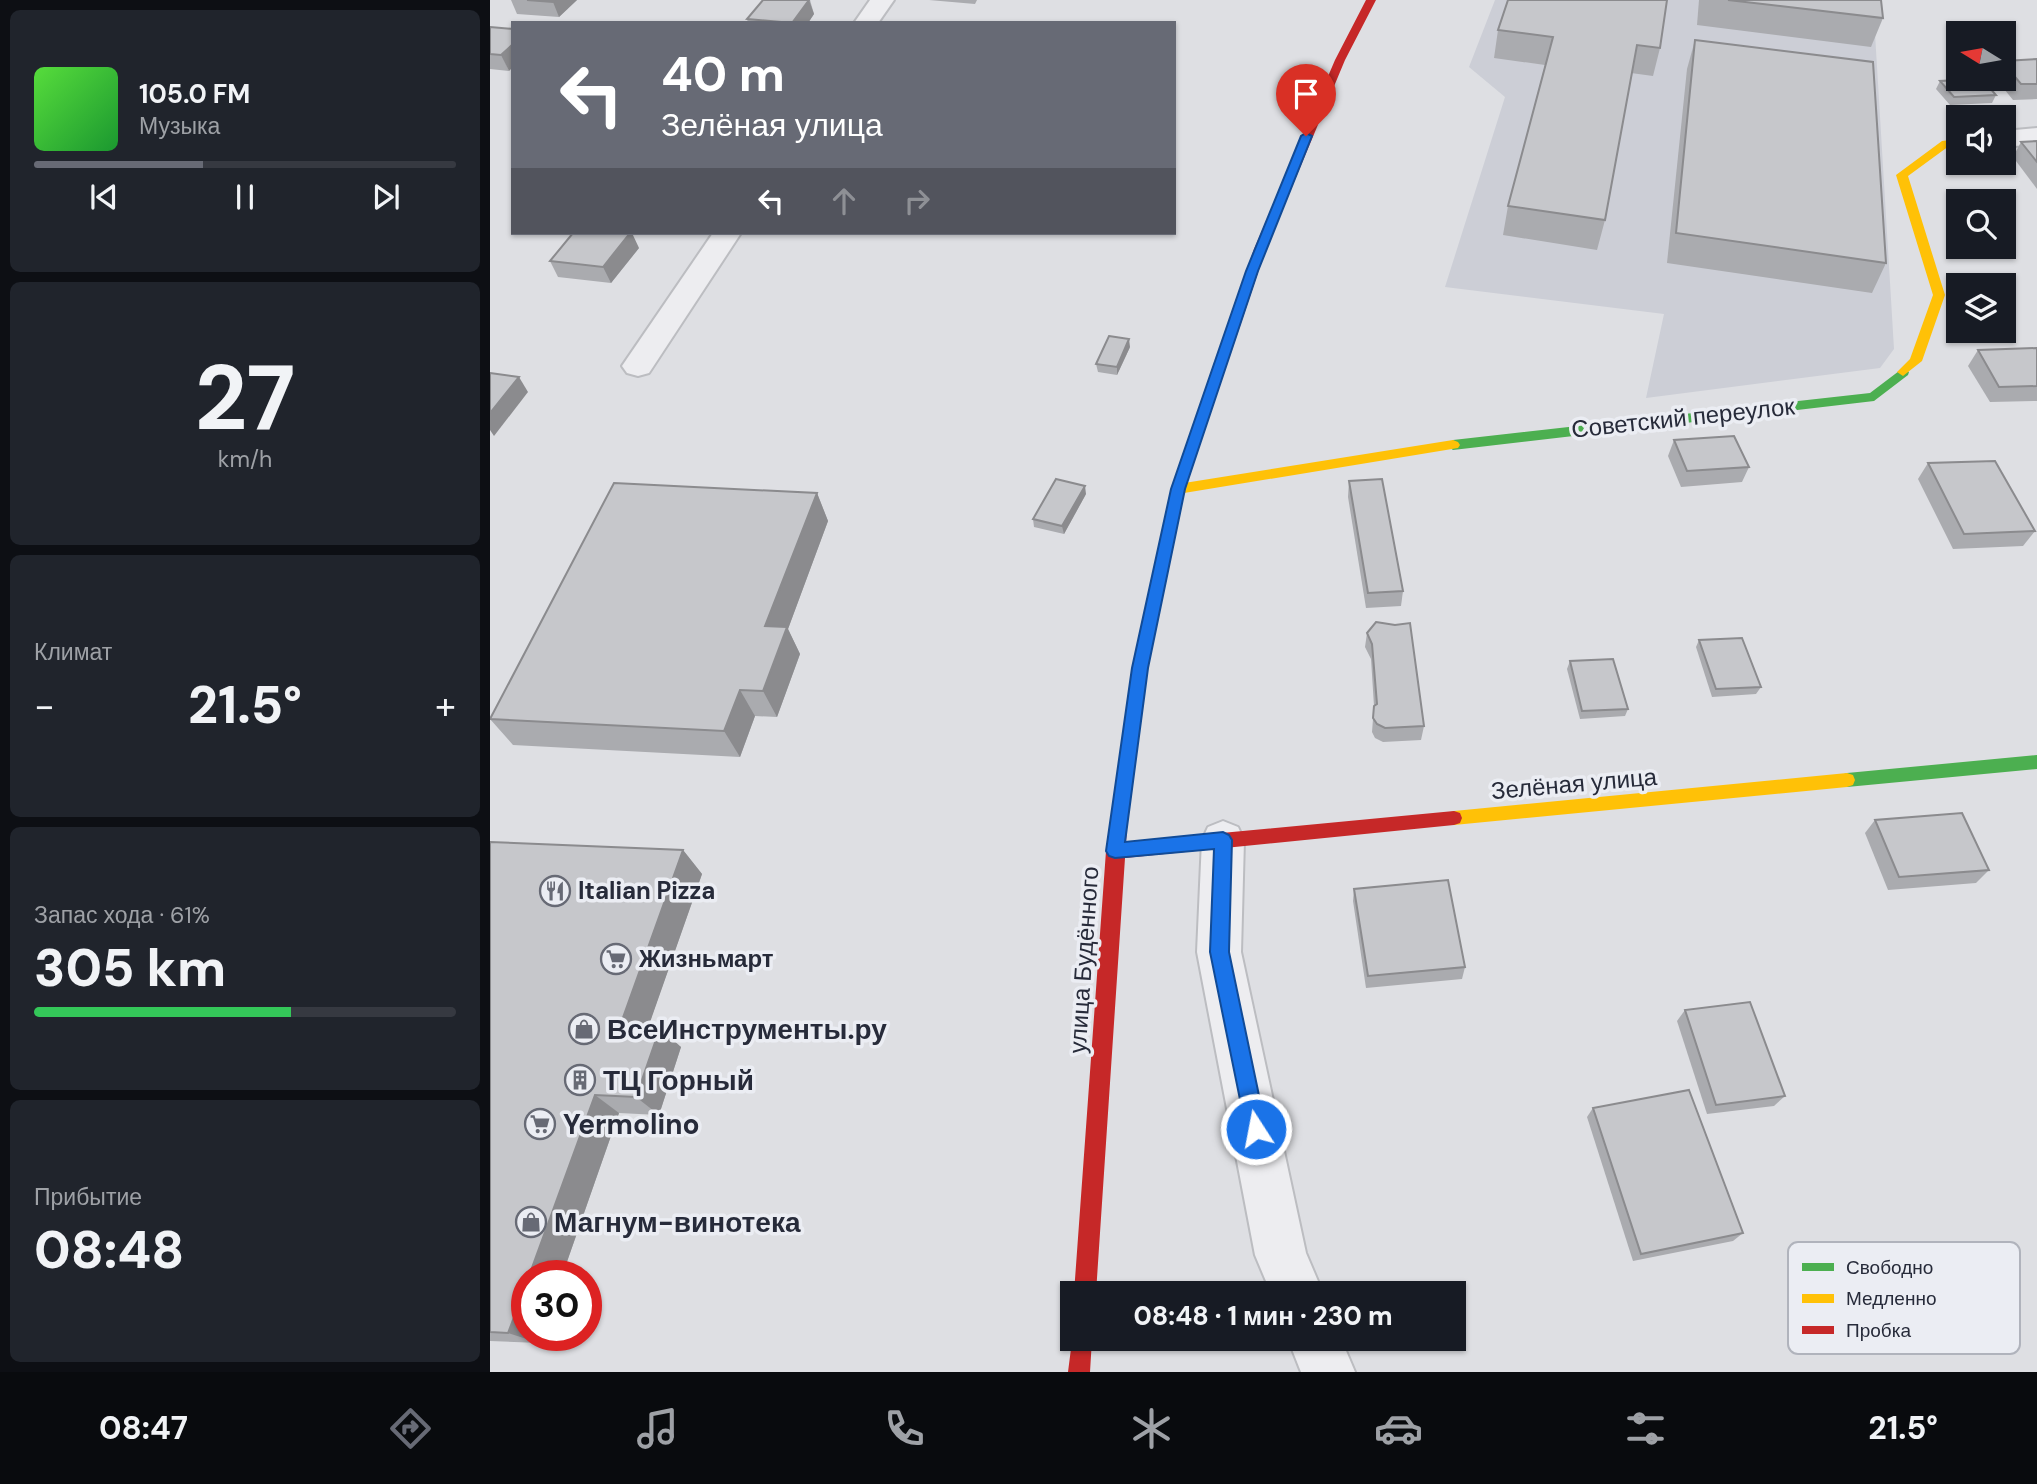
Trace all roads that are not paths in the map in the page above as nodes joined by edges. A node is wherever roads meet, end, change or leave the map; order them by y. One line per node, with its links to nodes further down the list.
1 (882, 0): 3 (street)
2 (1371, 0): 9 (street, улица Будённого)
3 (867, 21)
4 (2037, 136): 5 (street)
5 (2016, 138)
6 (1946, 143): 9 (street, Советский переулок)
7 (726, 235): 8 (street)
8 (638, 366)
9 (1178, 489): 12 (street, улица Будённого)
10 (2037, 762): 11 (street, Зелёная улица)
11 (1223, 840): 12 (street, Зелёная улица); 14 (street)
12 (1115, 851): 13 (street, улица Будённого)
13 (1086, 1281)
14 (1292, 1281)
15 (1081, 1351): 17 (street)
16 (1320, 1351): 18 (street)
17 (1079, 1372)
18 (1328, 1372)

